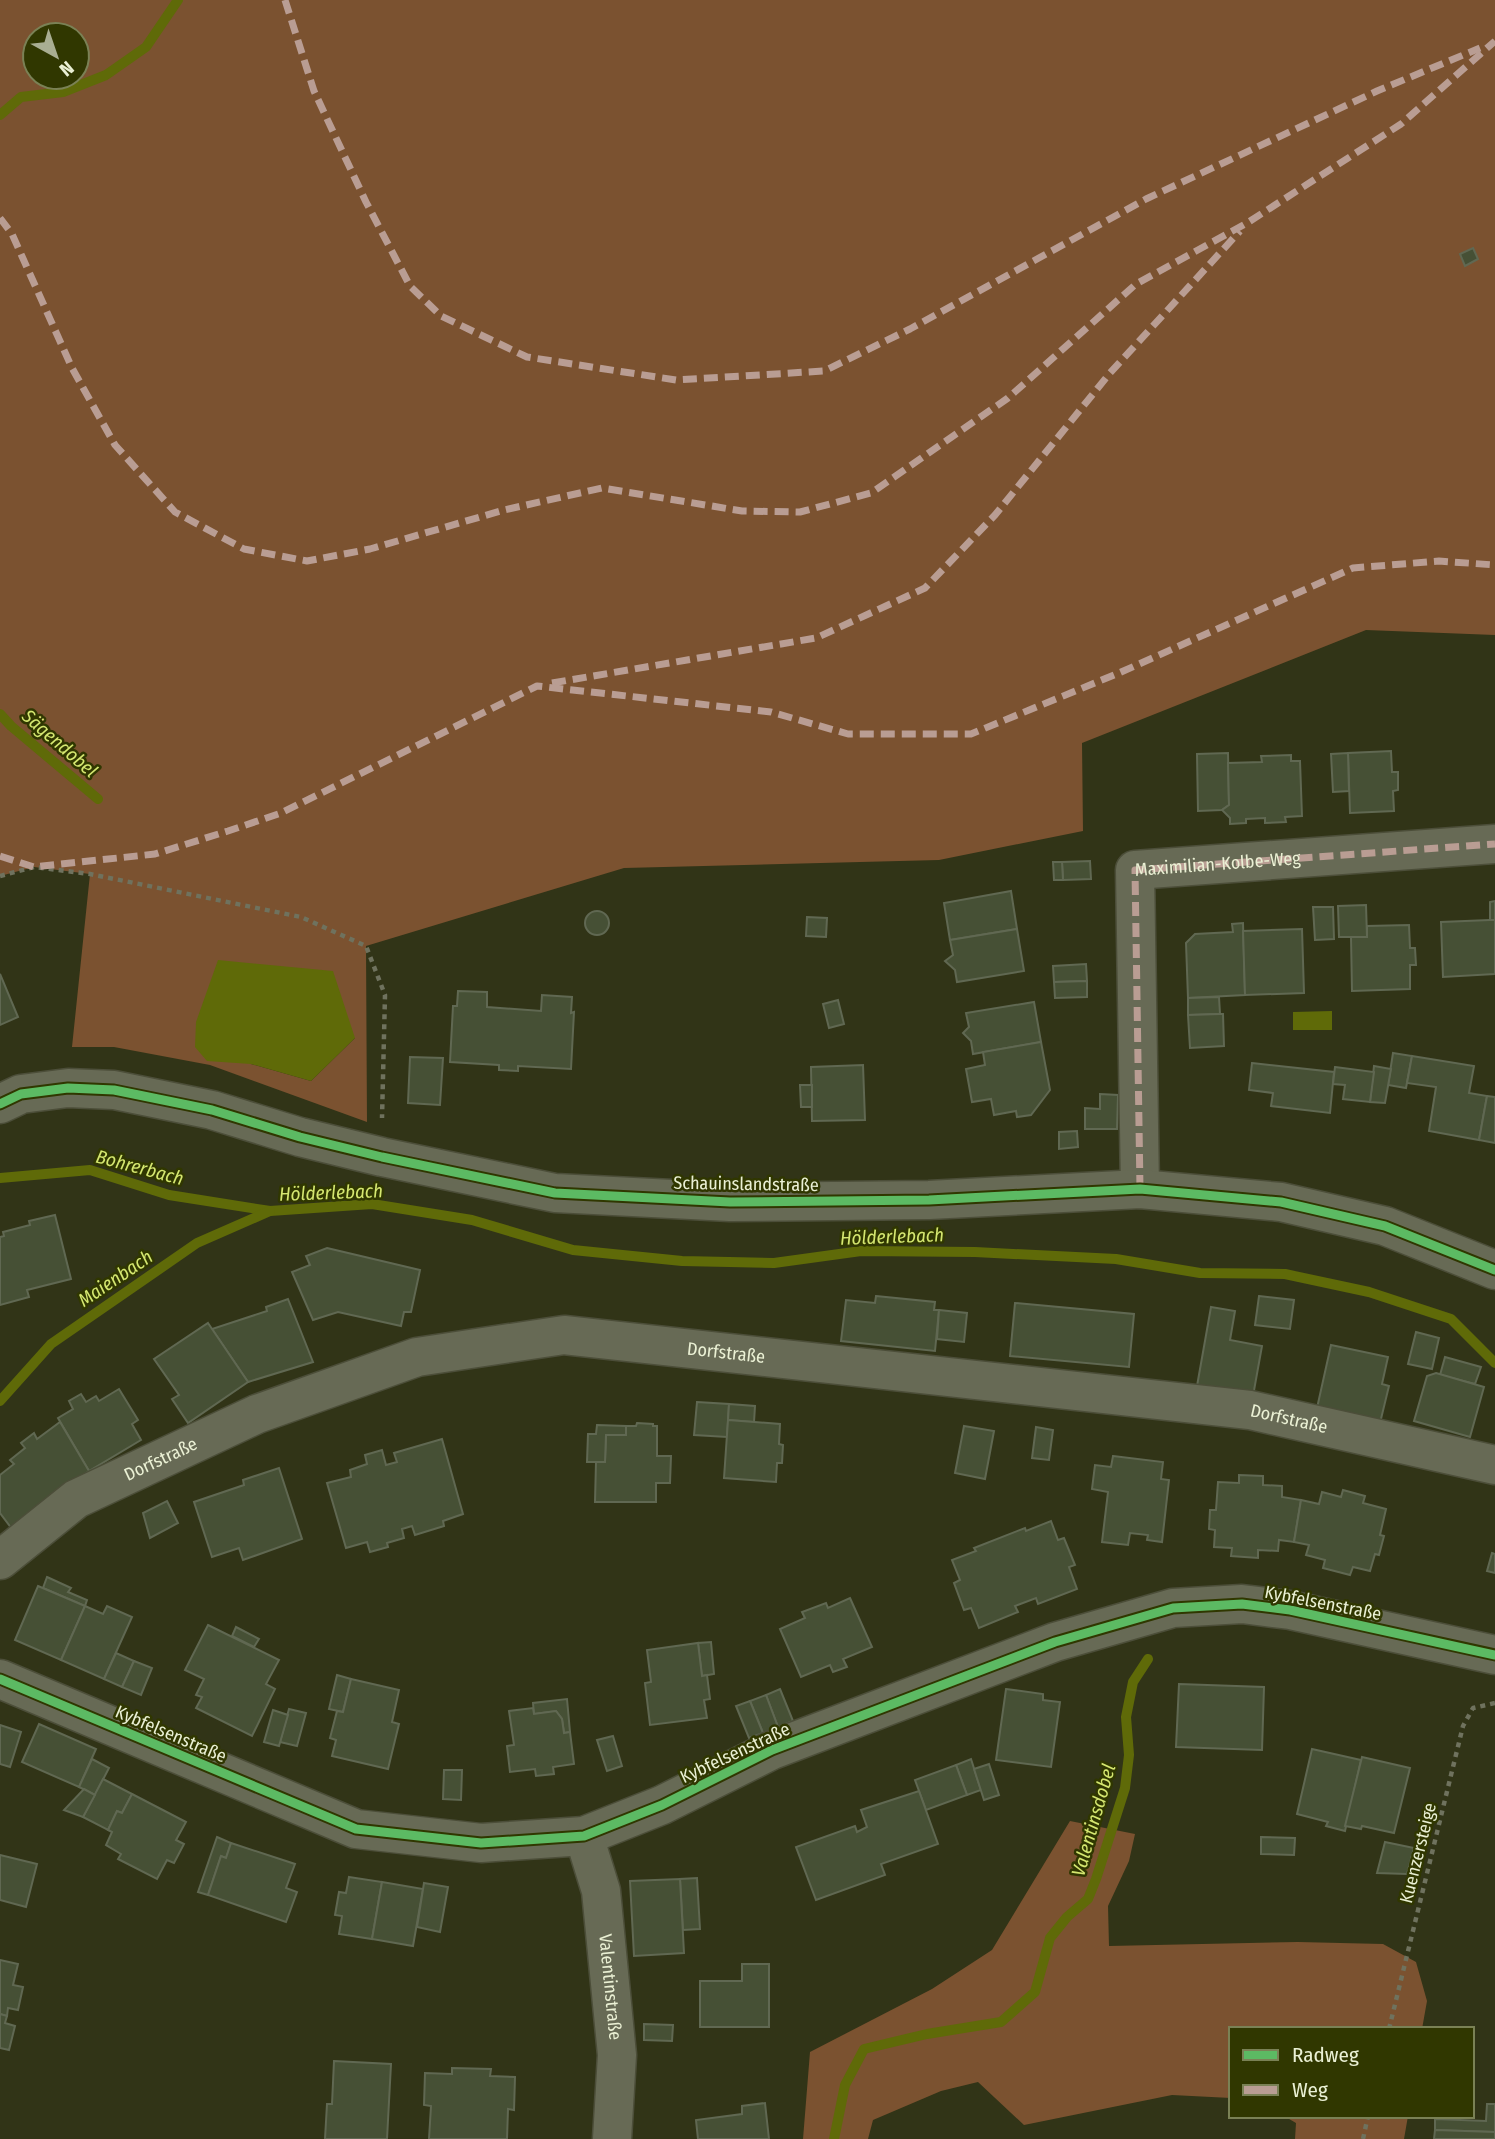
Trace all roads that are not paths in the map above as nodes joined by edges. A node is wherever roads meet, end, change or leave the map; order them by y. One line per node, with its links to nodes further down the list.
1 (1495, 844): 3 (street, Maximilian-Kolbe-Weg)
2 (0, 1104): 3 (street, Schauinslandstraße)
3 (1140, 1189): 4 (street, Schauinslandstraße)
4 (1495, 1270)
5 (1495, 1465): 6 (street, Dorfstraße)
6 (0, 1560)
7 (1495, 1655): 9 (street, Kybfelsenstraße)
8 (0, 1679): 9 (street, Kybfelsenstraße)
9 (584, 1836): 10 (street, Valentinstraße)
10 (612, 2139)

